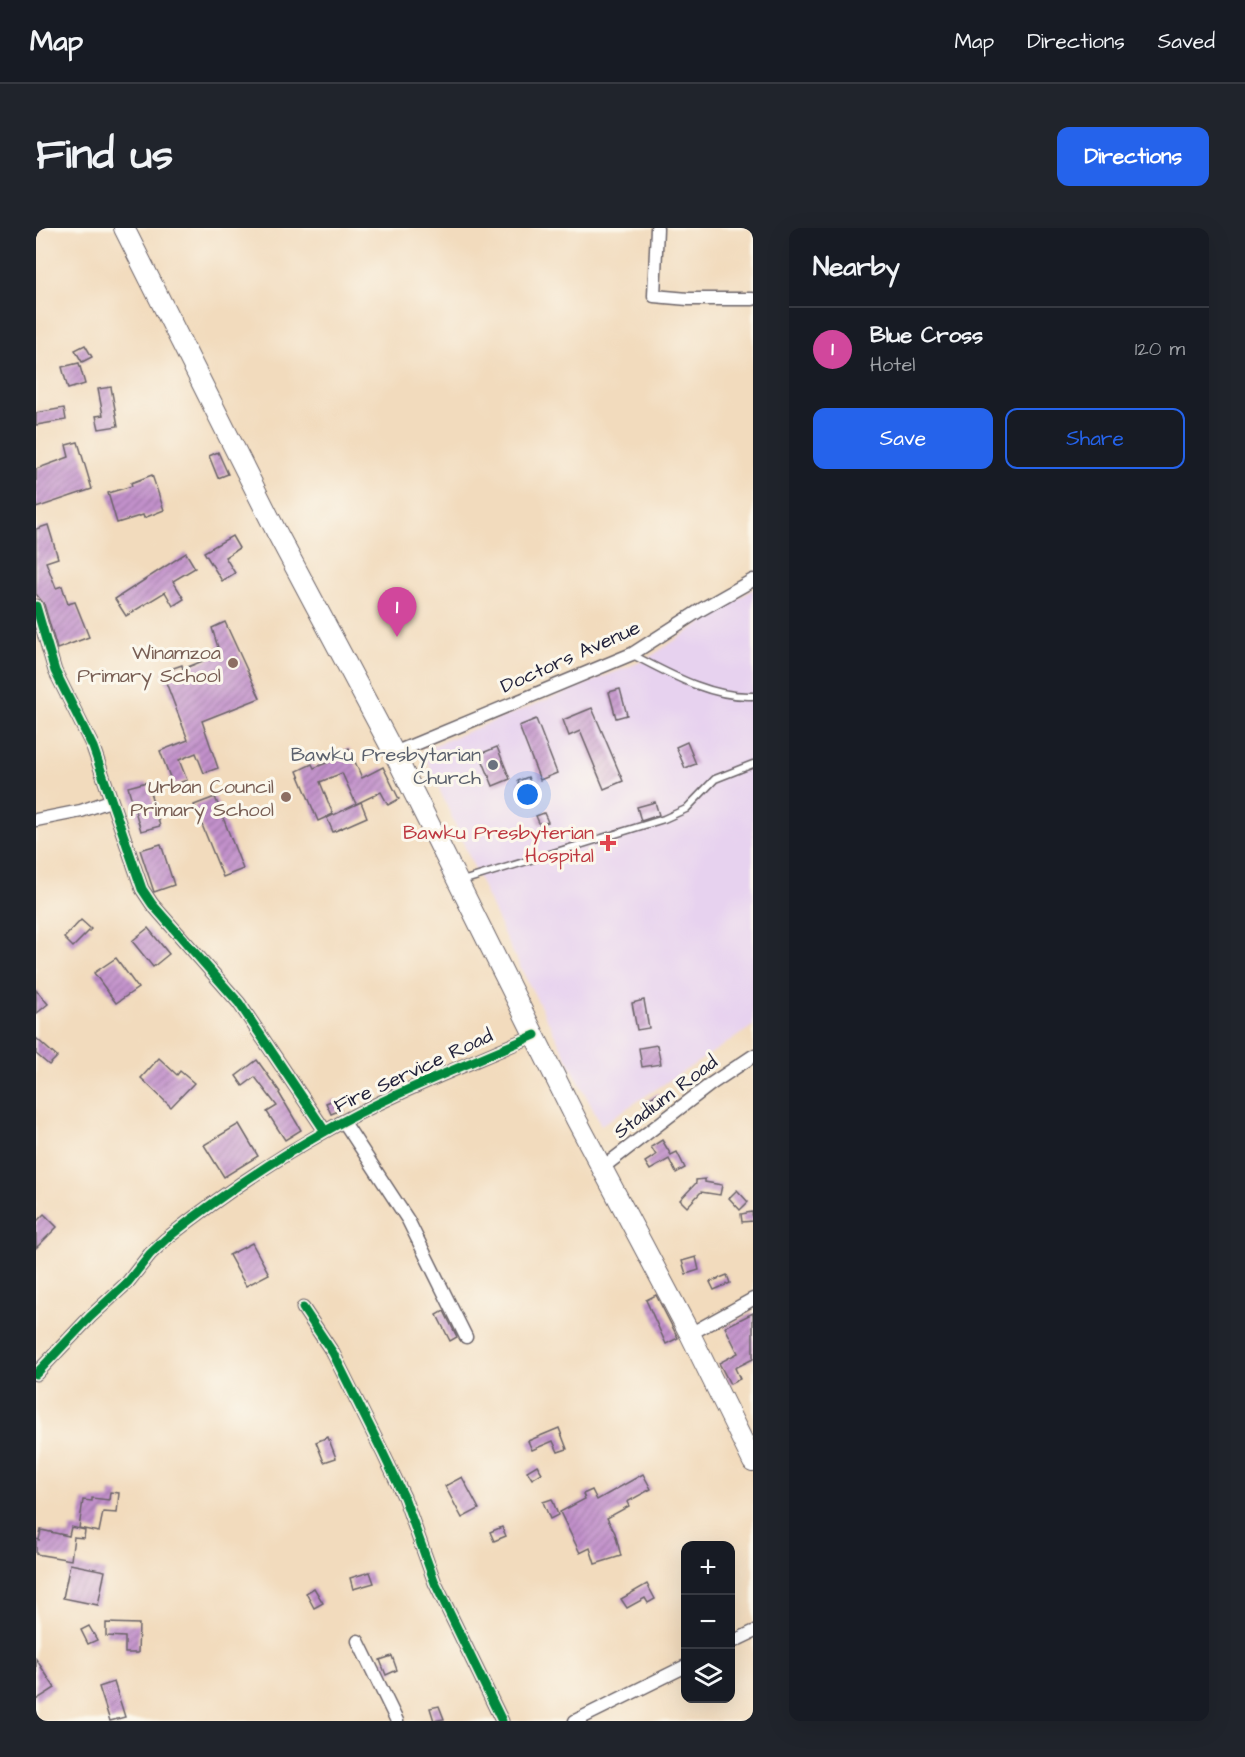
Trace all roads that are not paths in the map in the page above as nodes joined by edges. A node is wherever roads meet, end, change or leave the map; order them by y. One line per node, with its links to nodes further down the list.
1 (124, 228): 8 (highway)
2 (657, 228): 3 (street)
3 (753, 299)
4 (753, 580): 6 (street, Doctors Avenue)
5 (36, 606): 10 (street)
6 (632, 654): 7 (lane); 8 (street, Doctors Avenue)
7 (753, 696)
8 (394, 753): 12 (highway)
9 (753, 765): 12 (lane)
10 (110, 801): 11 (street); 16 (street)
11 (36, 820)
12 (459, 882): 13 (highway)
13 (535, 1035): 15 (street, Fire Service Road); 17 (highway)
14 (753, 1056): 17 (street, Stadium Road)
15 (344, 1122): 16 (street, Fire Service Road); 21 (street)
16 (326, 1131): 22 (street, Fire Service Road)
17 (602, 1168): 20 (highway)
18 (753, 1299): 20 (street)
19 (303, 1308): 29 (street)
20 (690, 1334): 23 (highway)
21 (466, 1337)
22 (36, 1374)
23 (753, 1462)
24 (753, 1632): 26 (street)
25 (358, 1641): 28 (street)
26 (735, 1641)
27 (681, 1668): 30 (street)
28 (397, 1721)
29 (502, 1721)
30 (575, 1721)

